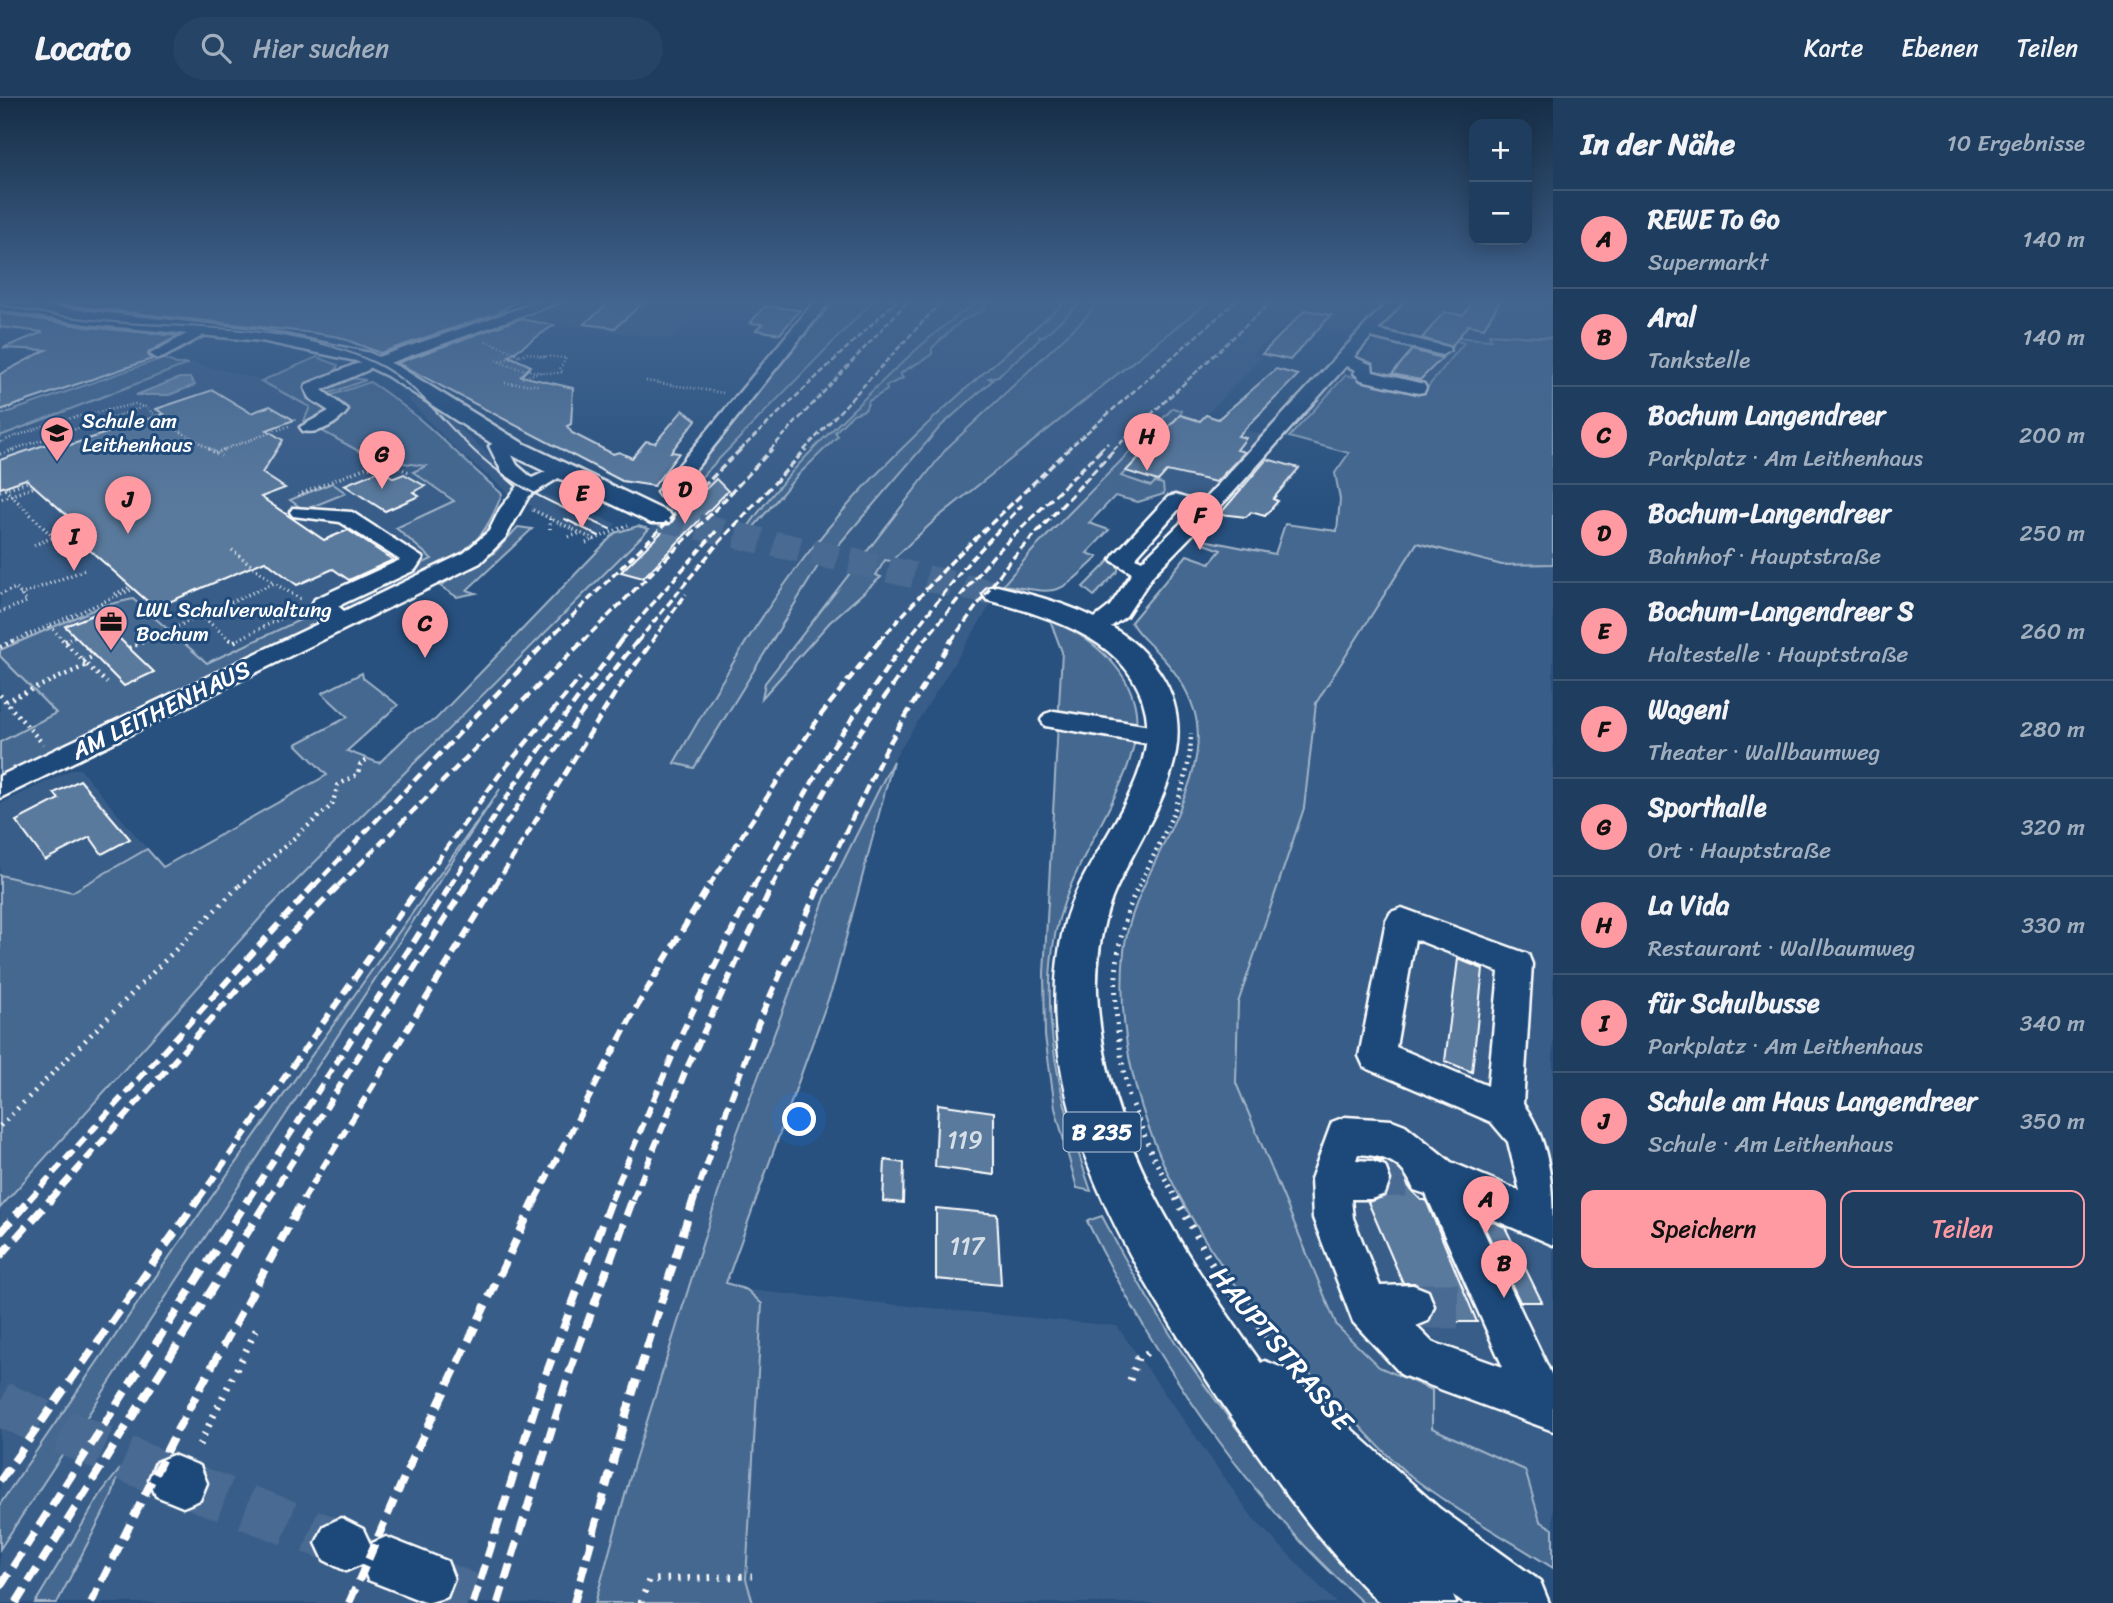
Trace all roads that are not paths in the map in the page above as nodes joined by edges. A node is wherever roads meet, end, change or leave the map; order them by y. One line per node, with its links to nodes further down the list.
1 (353, 371): 8 (street)
2 (377, 371): 7 (main road)
3 (766, 371): 12 (street)
4 (1332, 371): 9 (street)
5 (1363, 371): 6 (street)
6 (1418, 388)
7 (475, 425): 11 (main road); 11 (main road)
8 (309, 427)
9 (1274, 436): 10 (street); 16 (street)
10 (1293, 440)
11 (539, 486): 15 (street, AM LEITHENHAUS)
12 (667, 492)
13 (298, 504): 15 (street)
14 (997, 594): 16 (main road, HAUPTSTRASSE / B 235)
15 (342, 622): 19 (street, AM LEITHENHAUS)
16 (1083, 622): 18 (main road, HAUPTSTRASSE / B 235)
17 (1054, 720): 18 (street)
18 (1176, 728): 27 (main road, HAUPTSTRASSE / B 235)
19 (0, 788)
20 (1504, 1110): 20 (street); 24 (street)
21 (1424, 1177): 22 (street); 24 (street); 28 (street)
22 (1330, 1179): 23 (street); 26 (street)
23 (1371, 1180)
24 (1550, 1223)
25 (1413, 1306): 26 (street)
26 (1368, 1307): 28 (street)
27 (1209, 1335): 29 (main road, HAUPTSTRASSE / B 235); 30 (main road, HAUPTSTRASSE / B 235)
28 (1547, 1405)
29 (1425, 1603)
30 (1518, 1603)

